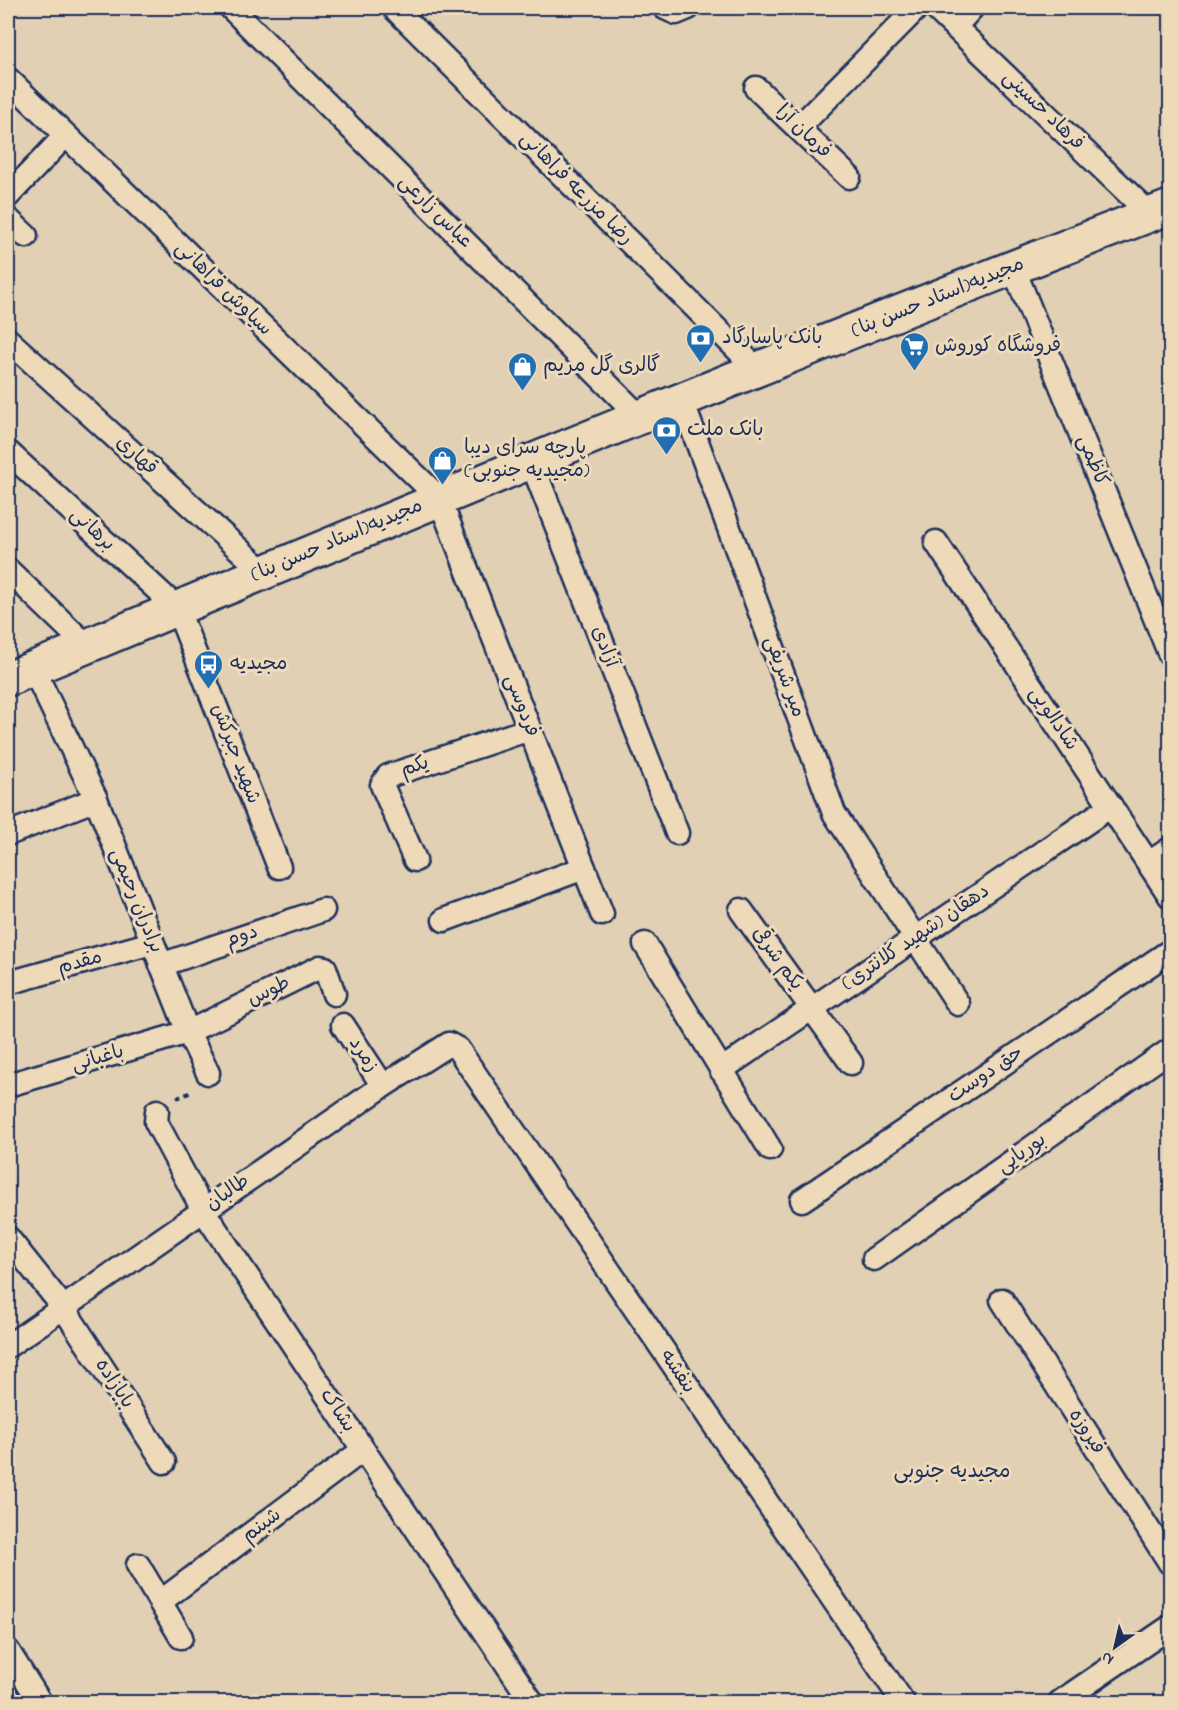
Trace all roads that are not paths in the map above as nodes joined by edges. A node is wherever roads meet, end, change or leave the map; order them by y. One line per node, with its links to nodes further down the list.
1 (231, 8): 20 (street, عباس زارعی)
2 (394, 8): 18 (street, رضا مزرعه فراهانی)
3 (917, 8): 9 (street)
4 (935, 8): 6 (street, فرهاد حسینی)
5 (972, 8): 6 (street)
6 (955, 27): 13 (street, فرهاد حسینی)
7 (8, 80): 10 (street, سیاوش فراهانی)
8 (756, 88): 9 (street, فرمان آرا)
9 (799, 127): 11 (street, فرمان آرا)
10 (65, 136): 12 (street); 23 (street, سیاوش فراهانی)
11 (849, 177)
12 (8, 196)
13 (1161, 211): 16 (main road, مجیدیه(استاد حسن بنا))
14 (8, 219): 15 (street)
15 (26, 236)
16 (1013, 267): 18 (main road, مجیدیه(استاد حسن بنا)); 29 (street, کاظمی)
17 (8, 340): 26 (street, قهاری)
18 (758, 370): 19 (main road, مجیدیه(استاد حسن بنا))
19 (682, 401): 20 (main road, مجیدیه(استاد حسن بنا)); 46 (street, میر شریفی)
20 (640, 417): 22 (main road, مجیدیه(استاد حسن بنا))
21 (8, 452): 27 (street, برهانی)
22 (531, 461): 23 (main road, مجیدیه(استاد حسن بنا)); 35 (street, آزادی)
23 (439, 498): 26 (main road, مجیدیه(استاد حسن بنا)); 31 (street, فردوسی)
24 (936, 542): 33 (street, شادالویی)
25 (8, 570): 28 (street)
26 (264, 572): 27 (main road, مجیدیه(استاد حسن بنا))
27 (177, 608): 28 (main road, مجیدیه(استاد حسن بنا)); 39 (street, شهید جبرکش)
28 (87, 646): 30 (main road, مجیدیه(استاد حسن بنا))
29 (1170, 655)
30 (20, 674): 32 (street, برادران رحیمی)
31 (530, 729): 37 (street, یکم); 40 (street, فردوسی)
32 (96, 799): 34 (street); 47 (street, برادران رحیمی)
33 (1111, 806): 38 (street, شادالویی); 46 (street, دهقان (شهید کلانتری))
34 (8, 834)
35 (677, 834)
36 (1170, 849): 38 (street)
37 (415, 860)
38 (1149, 863): 41 (street, شادالویی)
39 (279, 867)
40 (584, 868): 44 (street, فردوسی); 45 (street)
41 (1170, 896)
42 (323, 910): 50 (street, دوم)
43 (741, 910): 54 (street, یکم شرقی)
44 (602, 914)
45 (444, 920)
46 (914, 940): 53 (street, میر شریفی); 54 (street, دهقان (شهید کلانتری))
47 (152, 943): 50 (street, برادران رحیمی); 51 (street, مقدم)
48 (645, 944): 60 (street)
49 (1170, 951): 66 (street, حق دوست)
50 (161, 965): 56 (street, برادران رحیمی)
51 (8, 983)
52 (334, 994): 56 (street, طوس)
53 (958, 1004)
54 (812, 1008): 59 (street, یکم شرقی); 60 (street, دهقان (شهید کلانتری))
55 (343, 1025): 63 (street, زمرد)
56 (188, 1032): 61 (street, برادران رحیمی); 62 (street, باغبانی)
57 (449, 1044): 63 (street, طالبان); 83 (street, بنفشه)
58 (1170, 1050): 69 (street, بوریایی)
59 (851, 1063)
60 (721, 1070): 65 (street)
61 (208, 1073)
62 (8, 1085)
63 (383, 1086): 67 (street, طالبان)
64 (157, 1111): 67 (street, بشاک)
65 (770, 1149)
66 (802, 1200)
67 (203, 1210): 71 (street, طالبان); 73 (street, بشاک)
68 (8, 1238): 71 (street, بابازاده)
69 (874, 1258)
70 (1002, 1300): 75 (street, فیروزه)
71 (63, 1307): 72 (street, طالبان); 74 (street, بابازاده)
72 (8, 1346)
73 (363, 1450): 77 (street, شبنم); 82 (street, بشاک)
74 (164, 1462)
75 (1170, 1563)
76 (138, 1565): 77 (street)
77 (160, 1602): 79 (street)
78 (1170, 1627): 84 (street)
79 (181, 1637)
80 (8, 1651): 81 (street)
81 (40, 1702)
82 (532, 1702)
83 (903, 1702)
84 (1060, 1702)

